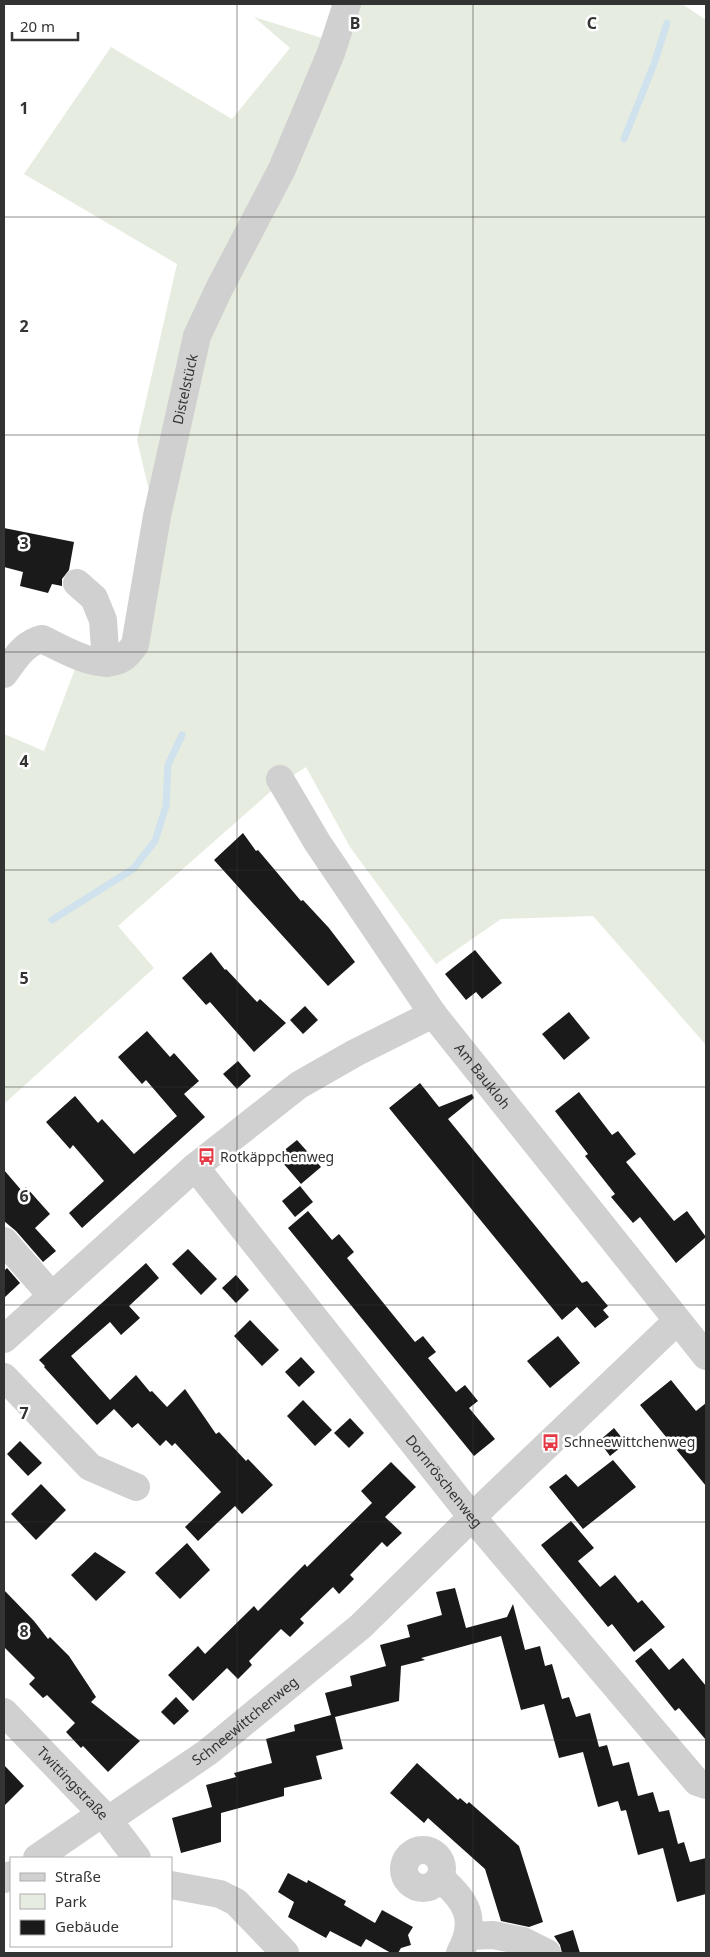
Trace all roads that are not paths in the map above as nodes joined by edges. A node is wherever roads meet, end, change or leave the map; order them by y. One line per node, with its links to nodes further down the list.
1 (347, 4): 3 (street, Distelstück)
2 (76, 583): 3 (street)
3 (106, 663): 4 (street)
4 (4, 674)
5 (280, 780): 6 (street, Am Baukloh)
6 (433, 1014): 7 (street); 10 (street, Am Baukloh)
7 (195, 1167): 9 (street); 15 (street, Dornröschenweg)
8 (4, 1241): 9 (street)
9 (52, 1296): 11 (street)
10 (677, 1321): 12 (street, Am Baukloh); 15 (street, Schneewittchenweg)
11 (4, 1339)
12 (706, 1356)
13 (4, 1377): 14 (street)
14 (136, 1487)
15 (472, 1517): 17 (street, Dornröschenweg); 18 (street, Schneewittchenweg)
16 (8, 1726): 18 (street, Twittingstraße)
17 (706, 1785)
18 (104, 1817): 19 (street, Schneewittchenweg); 20 (street, Twittingstraße)
19 (39, 1857)
20 (136, 1857)
21 (440, 1878): 23 (street)
22 (172, 1885): 24 (street)
23 (464, 1944): 25 (street)
24 (285, 1953)
25 (547, 1953)

